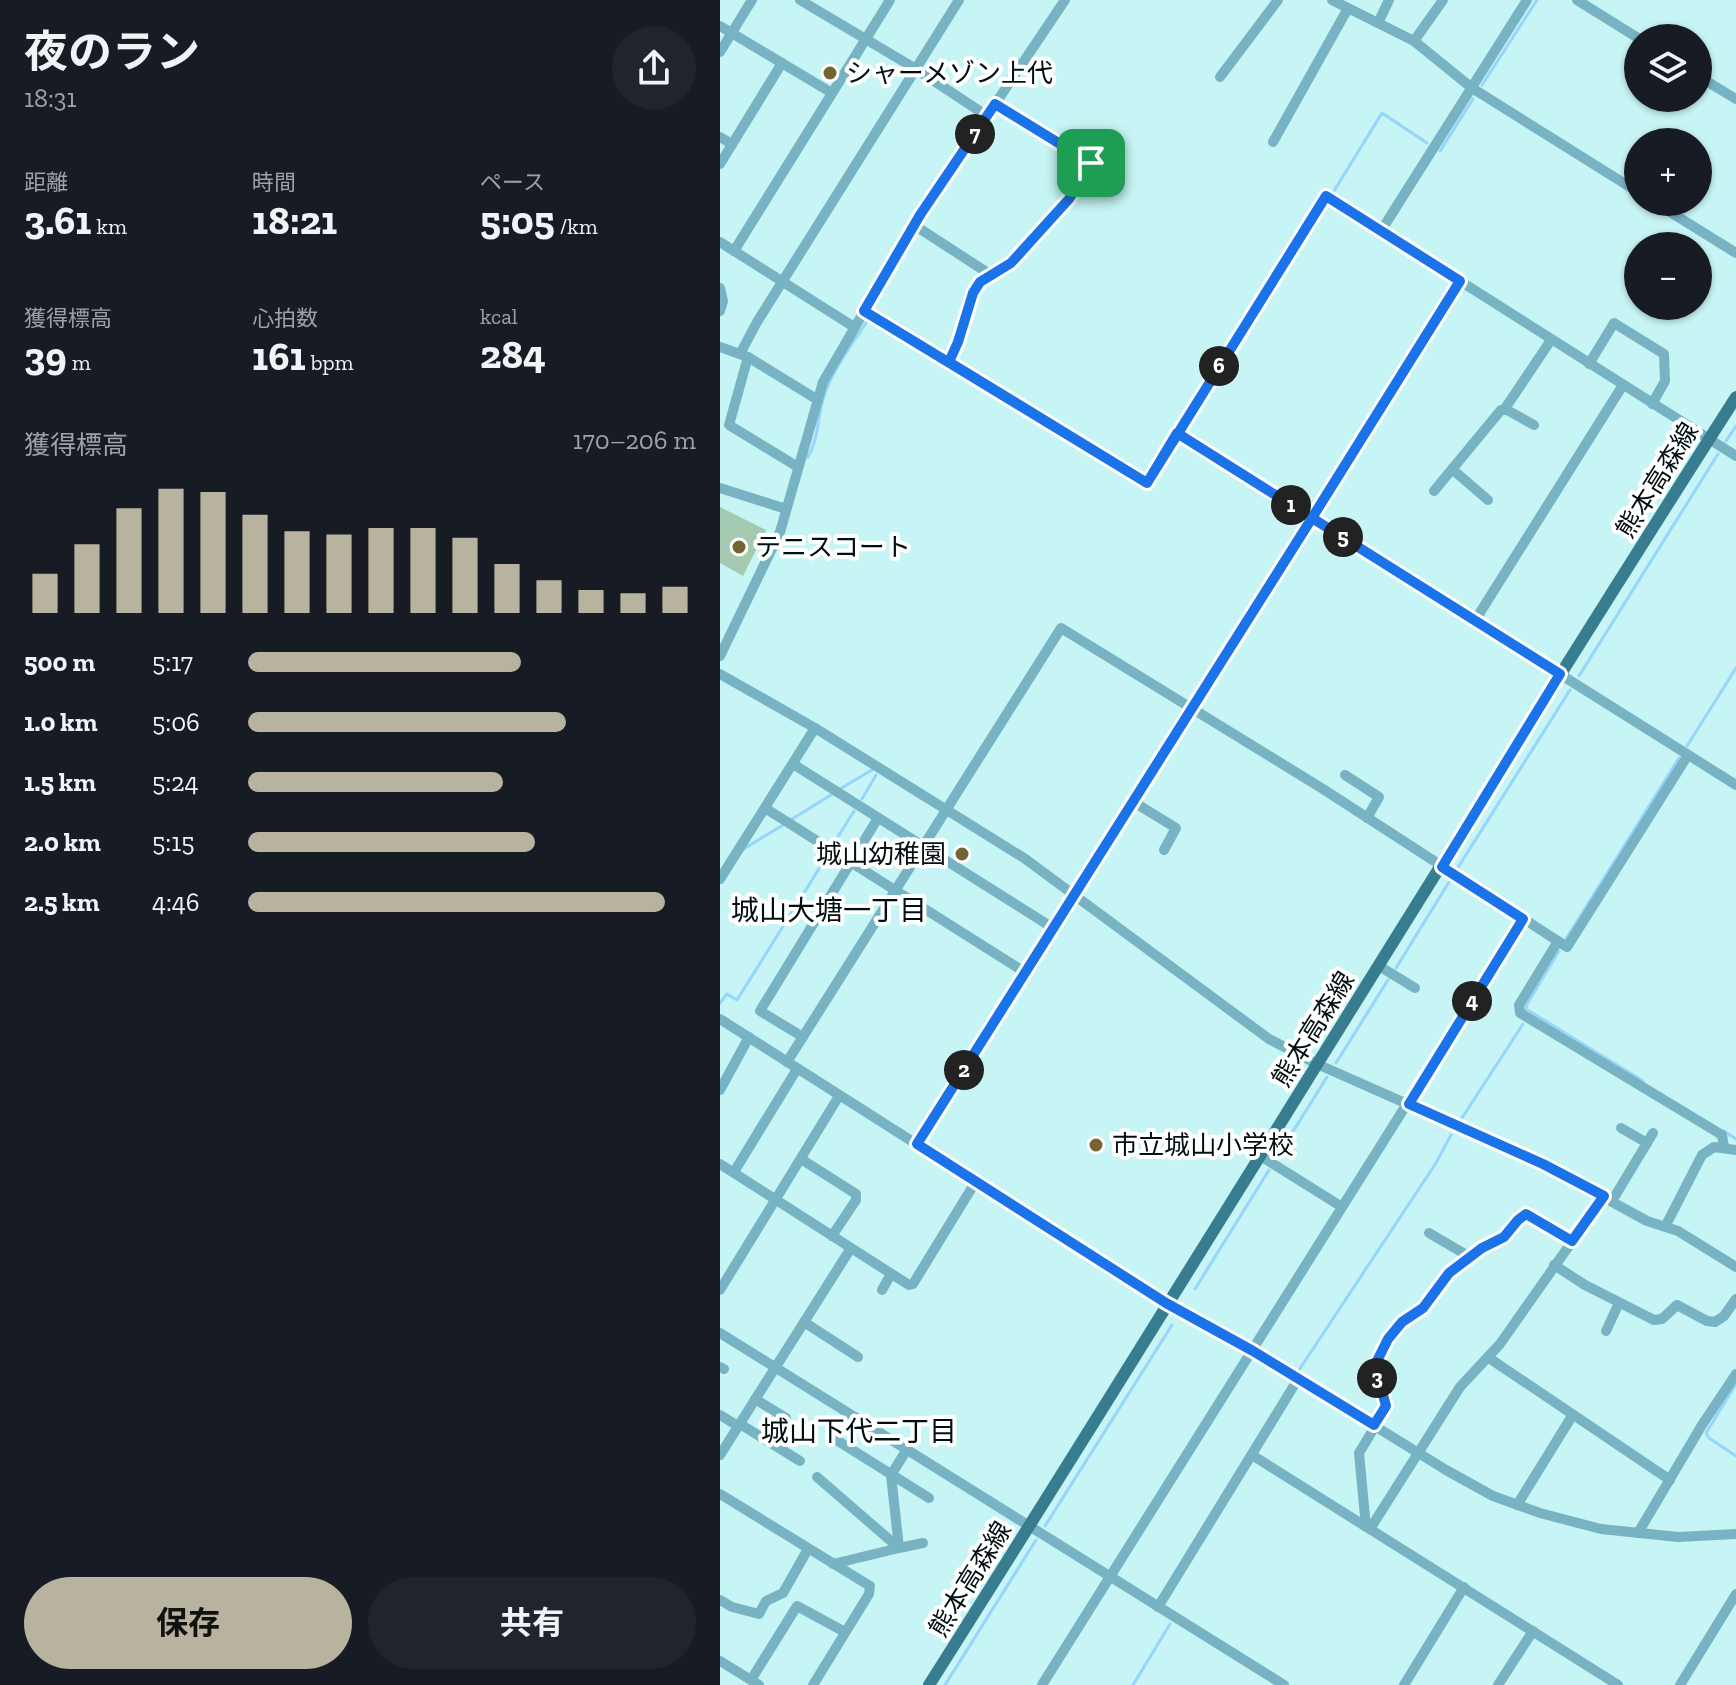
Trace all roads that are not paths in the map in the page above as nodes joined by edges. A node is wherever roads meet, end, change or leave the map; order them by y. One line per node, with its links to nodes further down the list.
1 (752, 0): 16 (street)
2 (800, 0): 17 (street)
3 (890, 0): 17 (street)
4 (959, 0): 21 (street)
5 (1065, 0): 27 (street)
6 (1278, 0): 22 (street)
7 (1332, 0): 12 (street)
8 (1389, 0): 13 (street)
9 (1443, 0): 18 (street)
10 (1527, 0): 24 (street)
11 (1577, 0): 15 (street)
12 (1347, 10): 13 (street); 30 (street)
13 (1378, 23): 18 (street)
14 (720, 26): 16 (street)
15 (1624, 29)
16 (732, 33): 19 (street); 20 (street)
17 (865, 40): 21 (street); 25 (street)
18 (1414, 41): 24 (street)
19 (720, 52)
20 (782, 63): 25 (street); 31 (street)
21 (916, 69): 28 (street); 42 (street)
22 (1220, 77)
23 (1712, 84): 26 (street)
24 (1472, 88): 33 (street); 36 (street)
25 (832, 93): 38 (street)
26 (1736, 99)
27 (995, 104): 28 (street); 40 (street)
28 (987, 116): 35 (street)
29 (720, 137): 31 (street)
30 (1273, 142)
31 (732, 144): 32 (street)
32 (720, 164)
33 (1624, 183)
34 (1677, 216): 39 (street)
35 (914, 225): 40 (street); 45 (street)
36 (1381, 231): 41 (street); 58 (street)
37 (721, 245): 38 (street)
38 (734, 251): 42 (street)
39 (1736, 253)
40 (993, 274): 50 (street)
41 (1460, 281): 47 (street); 67 (street)
42 (783, 282): 46 (street); 49 (street)
43 (720, 288): 44 (street)
44 (720, 311)
45 (864, 311): 46 (street); 50 (street)
46 (854, 327): 54 (street)
47 (1551, 340): 51 (street); 56 (street)
48 (720, 347): 49 (street)
49 (744, 356): 54 (street); 61 (street)
50 (949, 362): 58 (street)
51 (1589, 364): 52 (street); 55 (street)
52 (1623, 385): 55 (street); 68 (street)
53 (1736, 397): 59 (main road, 熊本高森線)
54 (818, 400): 61 (street)
55 (1652, 404): 59 (street)
56 (1504, 410): 57 (street); 62 (street)
57 (1534, 425)
58 (1177, 433): 67 (street)
59 (1709, 439): 60 (street); 71 (main road, 熊本高森線)
60 (1736, 456)
61 (798, 467): 66 (street)
62 (1452, 469): 64 (street); 65 (street)
63 (720, 488): 66 (street)
64 (1434, 491)
65 (1488, 500)
66 (786, 509): 69 (street)
67 (1312, 518): 68 (street); 72 (street)
68 (1476, 619): 71 (street)
69 (720, 656)
70 (720, 674): 73 (street)
71 (1560, 674): 74 (street); 86 (main road, 熊本高森線)
72 (1192, 710): 78 (street); 80 (street); 82 (street)
73 (815, 728): 75 (street); 80 (street)
74 (1688, 755): 77 (street); 92 (street)
75 (793, 764): 79 (street); 81 (street)
76 (1345, 775): 82 (street)
77 (1736, 785)
78 (1132, 801): 84 (street); 89 (street)
79 (765, 808): 85 (street); 87 (street)
80 (946, 810): 83 (street); 89 (street)
81 (878, 818): 83 (street); 85 (street)
82 (1367, 818): 86 (street)
83 (923, 846): 88 (street); 91 (street)
84 (1164, 850)
85 (853, 864): 88 (street); 98 (street)
86 (1442, 867): 90 (street); 93 (main road, 熊本高森線)
87 (720, 879)
88 (895, 890): 94 (street); 98 (street)
89 (1073, 895): 91 (street); 100 (street)
90 (1523, 919): 92 (street); 104 (street)
91 (1053, 928): 94 (street)
92 (1558, 941): 107 (street)
93 (1379, 966): 95 (street); 100 (main road, 熊本高森線)
94 (1026, 973): 106 (street)
95 (1415, 988)
96 (720, 1019): 97 (street)
97 (749, 1037): 99 (street); 102 (street)
98 (803, 1037): 99 (street)
99 (787, 1062): 101 (street)
100 (1317, 1064): 104 (street); 109 (main road, 熊本高森線)
101 (797, 1069): 103 (street); 112 (street)
102 (720, 1090)
103 (839, 1096): 106 (street); 110 (street)
104 (1409, 1104): 115 (street); 116 (street)
105 (1621, 1128): 115 (street)
106 (917, 1144): 113 (street)
107 (1724, 1147): 108 (street); 117 (street)
108 (1736, 1150)
109 (1259, 1155): 116 (street); 129 (main road, 熊本高森線)
110 (801, 1159): 114 (street); 119 (street)
111 (720, 1164): 112 (street)
112 (734, 1172): 114 (street)
113 (976, 1181): 125 (street); 129 (street)
114 (776, 1199): 119 (street); 126 (street)
115 (1608, 1199): 117 (street); 120 (street)
116 (1342, 1207): 134 (street)
117 (1666, 1225): 124 (street)
118 (1429, 1233): 122 (street)
119 (832, 1236): 121 (street)
120 (1572, 1241): 122 (street); 123 (street)
121 (851, 1248): 125 (street); 131 (street)
122 (1470, 1257): 145 (street)
123 (1554, 1265): 130 (street); 136 (street)
124 (1736, 1267)
125 (891, 1274): 127 (street)
126 (720, 1290)
127 (882, 1290)
128 (1736, 1299): 130 (street)
129 (1166, 1303): 134 (street); 158 (main road, 熊本高森線)
130 (1619, 1303): 132 (street)
131 (804, 1322): 135 (street); 137 (street)
132 (1606, 1331)
133 (720, 1333): 137 (street)
134 (1253, 1351): 139 (street); 166 (street)
135 (858, 1357)
136 (1489, 1358): 142 (street); 148 (street)
137 (776, 1368): 140 (street); 147 (street)
138 (1736, 1374): 154 (street)
139 (1298, 1379): 145 (street); 150 (street)
140 (755, 1399): 143 (street); 144 (street)
141 (720, 1415): 144 (street)
142 (1572, 1416): 154 (street); 157 (street)
143 (786, 1418)
144 (739, 1425): 149 (street); 151 (street)
145 (1374, 1425): 148 (street); 159 (street)
146 (830, 1436): 152 (street)
147 (906, 1451): 152 (street); 158 (street)
148 (1419, 1453): 157 (street); 159 (street)
149 (720, 1455)
150 (1252, 1455): 159 (street); 170 (street)
151 (800, 1461)
152 (891, 1475): 156 (street); 163 (street)
153 (817, 1477): 163 (street)
154 (1670, 1480): 160 (street)
155 (720, 1494): 164 (street)
156 (929, 1498)
157 (1517, 1505): 160 (street)
158 (1030, 1526): 166 (street); 176 (main road, 熊本高森線)
159 (1368, 1528): 167 (street)
160 (1638, 1533): 161 (street)
161 (1736, 1534)
162 (923, 1543): 163 (street)
163 (899, 1548): 165 (street)
164 (808, 1549): 165 (street); 169 (street)
165 (833, 1564): 172 (street)
166 (1109, 1576): 170 (street); 177 (street)
167 (1464, 1587): 171 (street); 179 (street)
168 (1736, 1594): 182 (street)
169 (720, 1600)
170 (1158, 1607): 178 (street)
171 (1533, 1631): 180 (street); 181 (street)
172 (845, 1632): 174 (street); 175 (street)
173 (720, 1661): 174 (street)
174 (755, 1683)
175 (813, 1685)
176 (929, 1685)
177 (1042, 1685)
178 (1284, 1685)
179 (1404, 1685)
180 (1498, 1685)
181 (1618, 1685)
182 (1680, 1685)

